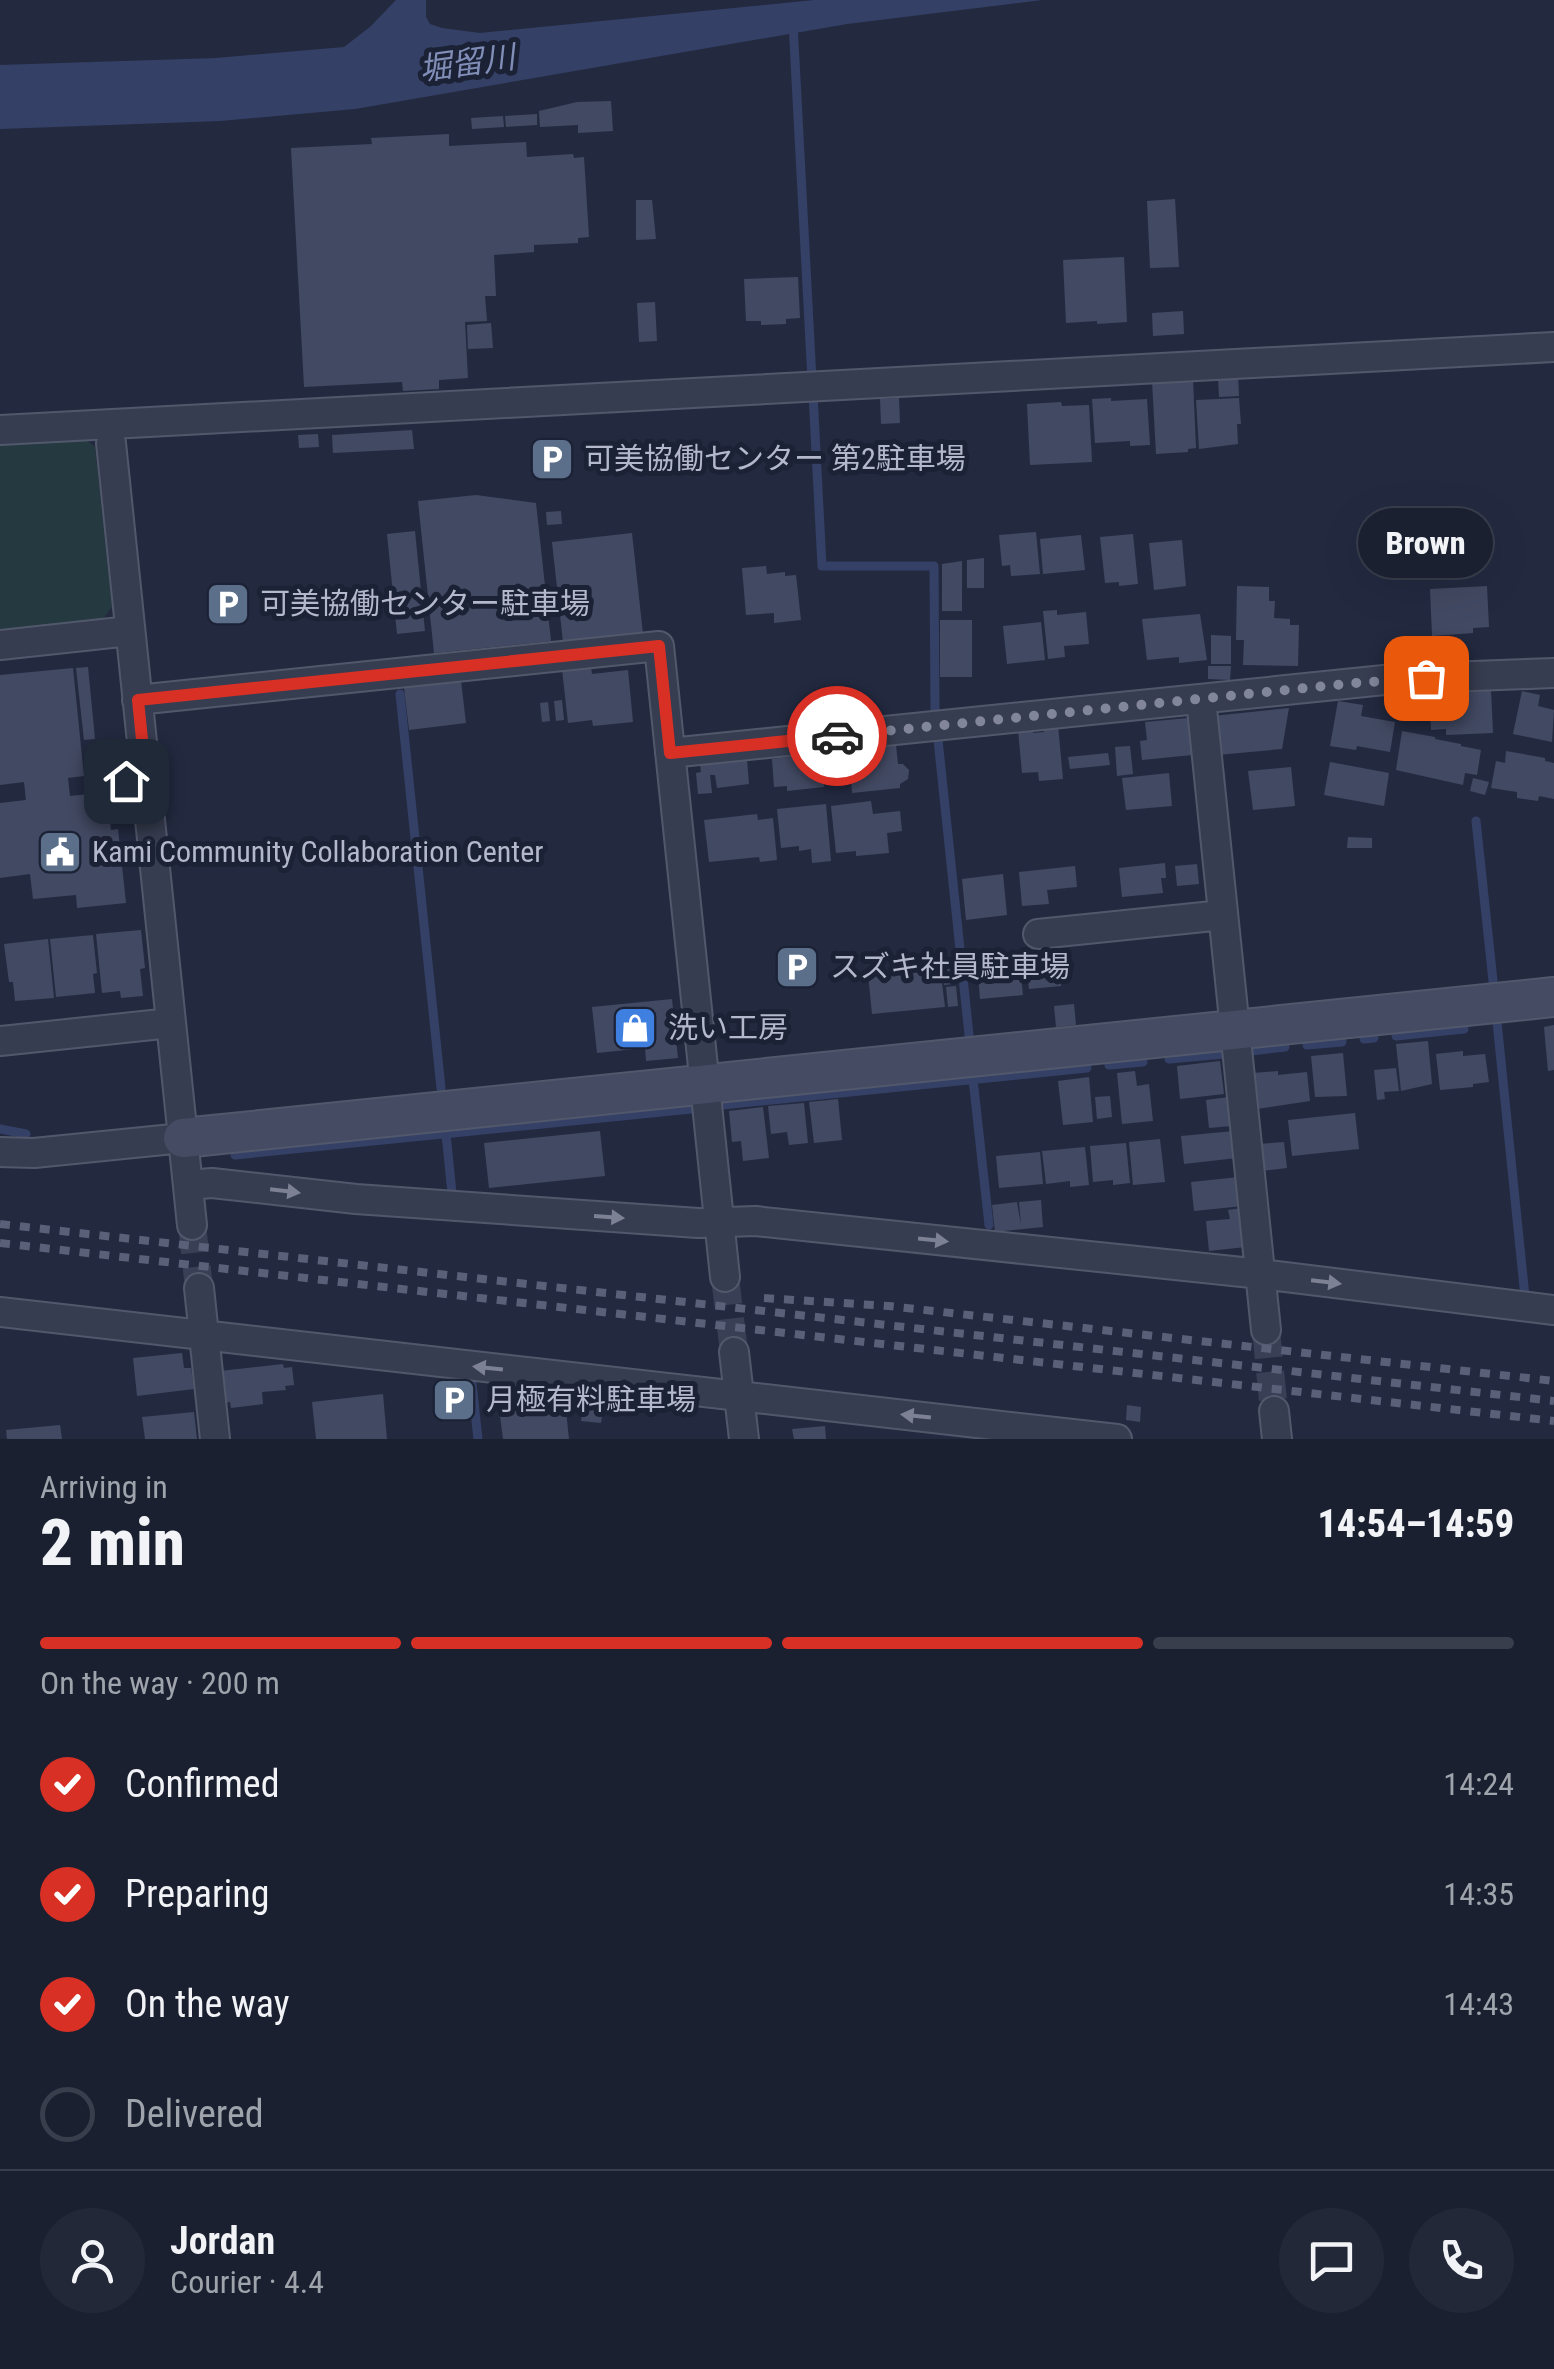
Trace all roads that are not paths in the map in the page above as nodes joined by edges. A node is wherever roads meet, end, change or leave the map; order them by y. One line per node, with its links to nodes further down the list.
1 (1554, 347): 2 (street)
2 (0, 430)
3 (111, 442): 4 (street)
4 (130, 631): 5 (street); 8 (street)
5 (0, 645)
6 (1554, 673): 7 (street)
7 (1201, 699): 9 (street); 12 (street)
8 (138, 700): 9 (street); 10 (street)
9 (670, 753): 18 (street)
10 (146, 779): 11 (lane); 15 (street)
11 (94, 784)
12 (1223, 915): 13 (street); 16 (street)
13 (1038, 934)
14 (1554, 997): 16 (street)
15 (171, 1024): 17 (street); 19 (street)
16 (1235, 1030): 18 (street); 24 (street)
17 (0, 1041)
18 (704, 1084): 19 (street); 22 (street)
19 (183, 1138): 20 (street); 21 (street)
20 (0, 1152)
21 (188, 1185): 22 (street, one-way to 22); 23 (street)
22 (719, 1222): 24 (street, one-way to 24); 25 (street)
23 (192, 1225)
24 (1260, 1274): 27 (street, one-way to 27); 29 (street)
25 (726, 1277)
26 (200, 1288): 30 (street)
27 (1554, 1310)
28 (0, 1312): 30 (street)
29 (1266, 1330)
30 (204, 1335): 32 (street, one-way to 30); 34 (street)
31 (734, 1352): 32 (street)
32 (740, 1396): 35 (street); 36 (street, one-way to 32)
33 (1274, 1410): 37 (street)
34 (216, 1439)
35 (744, 1439)
36 (1117, 1439)
37 (1277, 1439)

